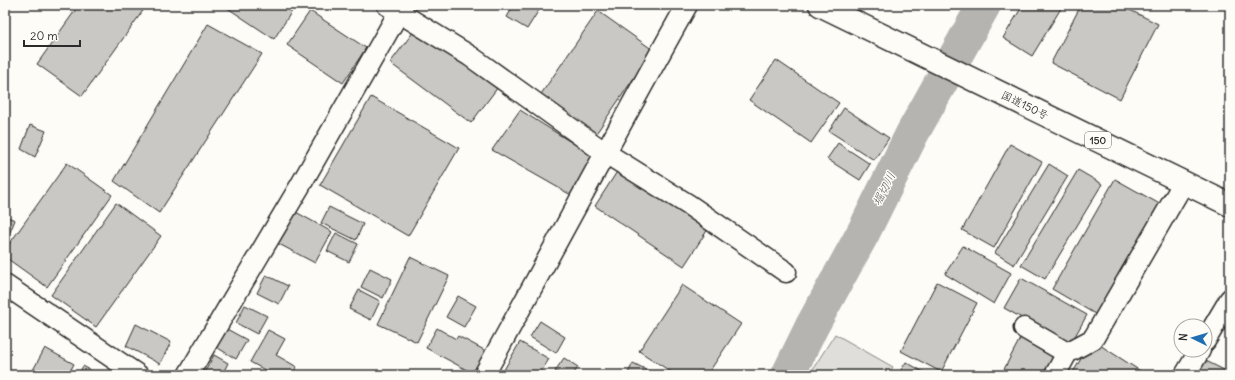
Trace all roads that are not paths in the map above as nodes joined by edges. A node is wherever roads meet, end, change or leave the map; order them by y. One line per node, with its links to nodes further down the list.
1 (687, 5): 4 (street)
2 (820, 5): 5 (highway, 国道150号 / 150)
3 (396, 8): 4 (street); 15 (street)
4 (604, 152): 7 (street); 16 (street)
5 (1184, 182): 6 (highway, 国道150号 / 150); 12 (street)
6 (1230, 205)
7 (786, 272)
8 (5, 285): 14 (street)
9 (1230, 299): 11 (street)
10 (1024, 328): 12 (street)
11 (1213, 328)
12 (1067, 353): 17 (street)
13 (1195, 358): 18 (street)
14 (138, 375)
15 (188, 375)
16 (484, 375)
17 (1055, 375)
18 (1185, 375)

